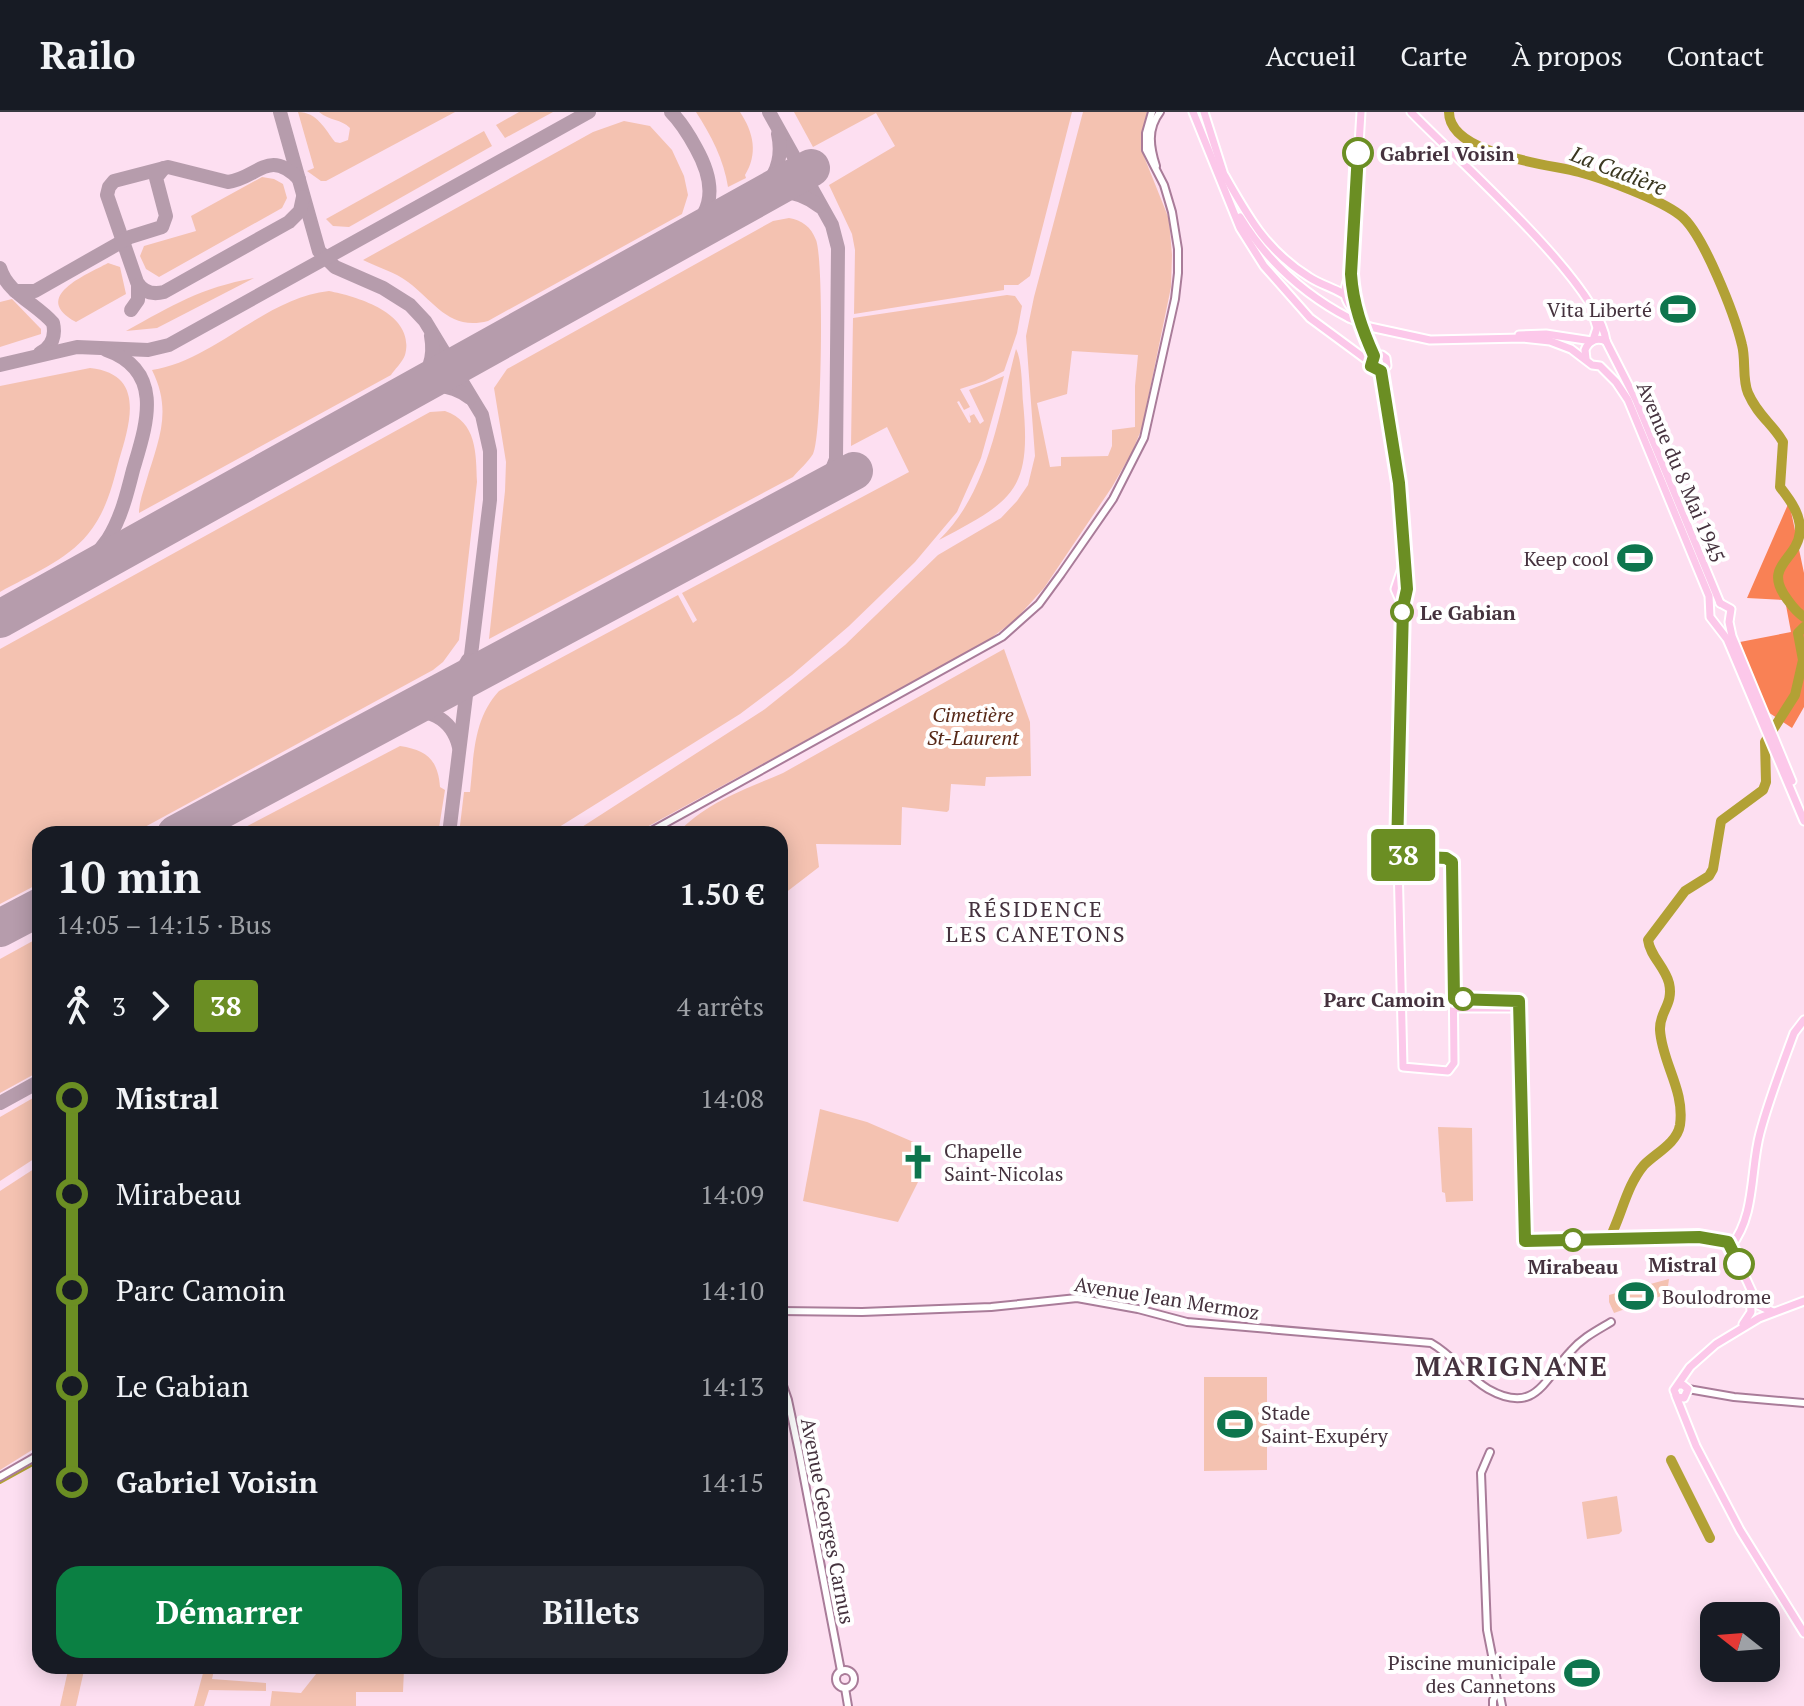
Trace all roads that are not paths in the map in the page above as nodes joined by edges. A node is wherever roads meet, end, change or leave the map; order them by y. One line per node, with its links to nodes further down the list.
1 (1152, 112): 7 (street)
2 (1160, 112): 7 (street)
3 (1193, 112): 9 (main road)
4 (1204, 112): 8 (main road)
5 (1361, 112): 11 (main road)
6 (1411, 112): 12 (main road)
7 (1158, 173): 32 (street)
8 (1225, 176): 10 (main road); 13 (main road)
9 (1224, 191): 10 (main road); 20 (main road)
10 (1255, 241): 15 (main road)
11 (1349, 278): 13 (main road); 14 (main road)
12 (1579, 289): 17 (main road); 18 (main road)
13 (1341, 291): 14 (main road); 15 (main road)
14 (1354, 302): 15 (main road)
15 (1353, 316): 16 (main road, bridge); 20 (main road)
16 (1477, 340): 17 (main road); 21 (main road)
17 (1592, 340): 18 (main road); 21 (main road)
18 (1606, 341): 19 (main road)
19 (1612, 354): 22 (main road); 24 (main road, Avenue du 8 Mai 1945)
20 (1372, 360): 23 (main road); 23 (main road)
21 (1587, 361): 22 (main road)
22 (1600, 366): 25 (main road, Avenue du 8 Mai 1945)
23 (1381, 371): 33 (main road)
24 (1720, 603): 25 (main road); 26 (main road)
25 (1711, 608): 27 (main road)
26 (1729, 622): 27 (main road); 28 (main road)
27 (1719, 625): 28 (main road)
28 (1766, 725): 29 (main road)
29 (1775, 746): 30 (main road); 31 (main road)
30 (1804, 809)
31 (1804, 821)
32 (660, 826)
33 (1400, 855): 34 (main road); 34 (main road)
34 (1454, 1003): 36 (main road)
35 (1804, 1020): 36 (main road)
36 (1731, 1246): 39 (main road)
37 (1804, 1301): 39 (main road)
38 (788, 1311): 40 (street, Avenue Jean Mermoz)
39 (1757, 1313): 41 (main road)
40 (1611, 1322)
41 (1683, 1391): 43 (street); 47 (main road)
42 (788, 1400): 48 (street, Avenue Georges Carnus)
43 (1804, 1403)
44 (1490, 1452): 50 (street)
45 (32, 1459): 46 (street)
46 (0, 1477)
47 (1804, 1633)
48 (841, 1671): 49 (street); 49 (street)
49 (845, 1688): 51 (street)
50 (1499, 1690): 52 (street); 53 (street)
51 (848, 1706)
52 (1493, 1706)
53 (1502, 1706)

